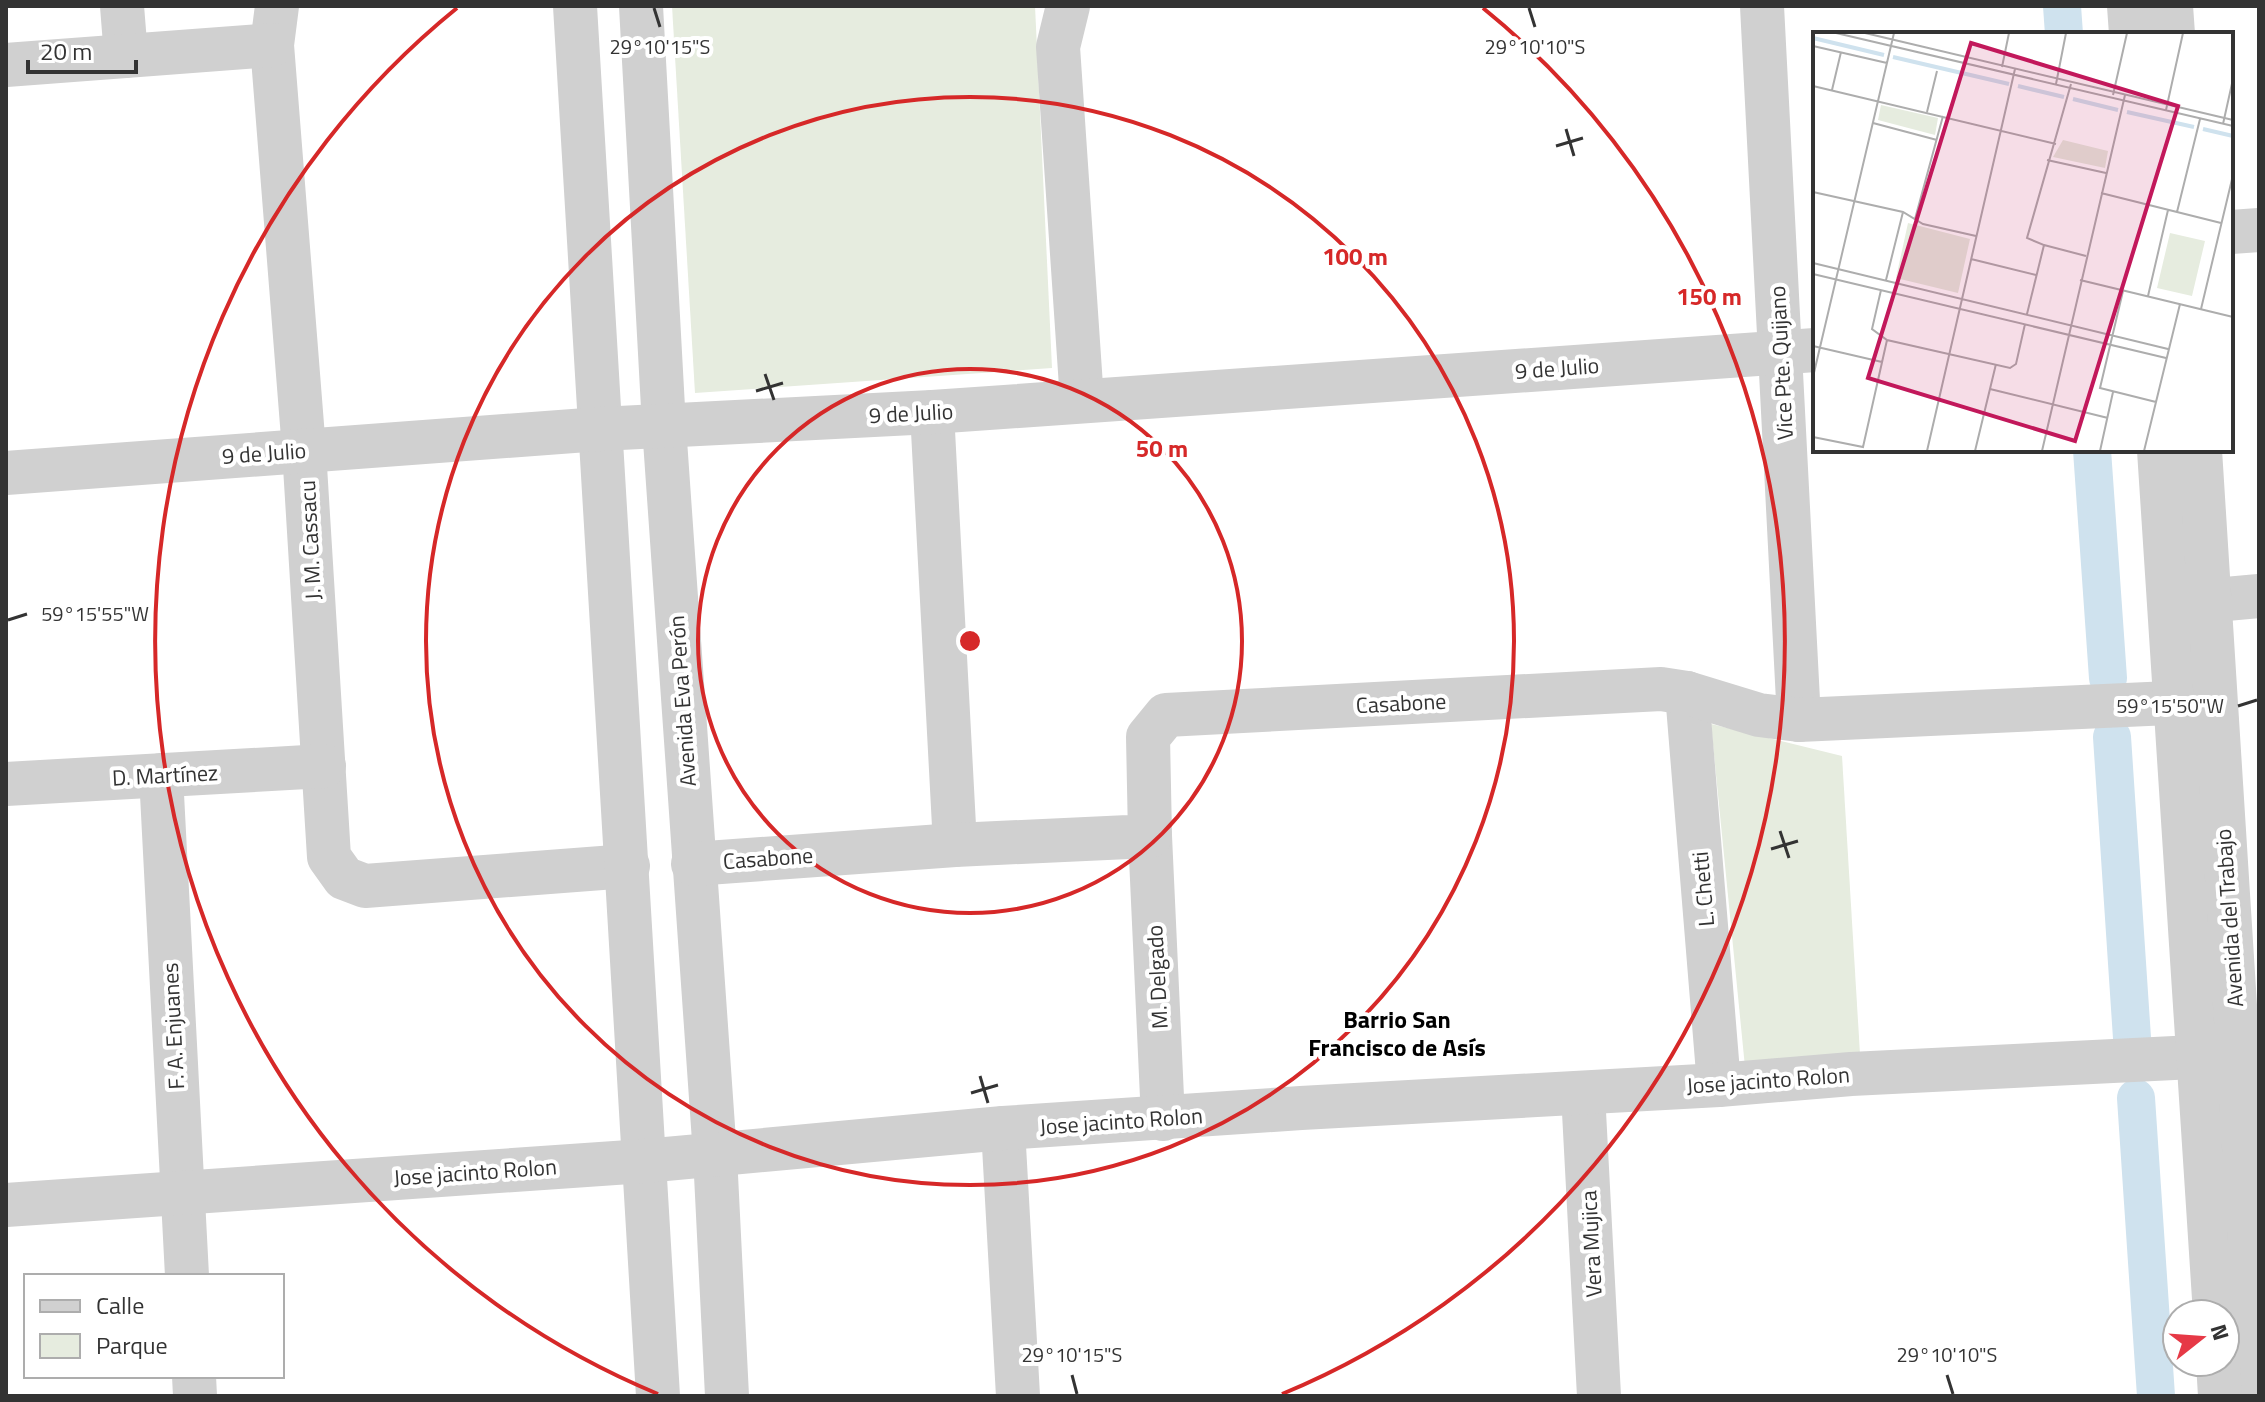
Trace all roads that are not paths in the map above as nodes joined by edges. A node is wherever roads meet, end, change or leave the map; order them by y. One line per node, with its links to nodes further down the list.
1 (122, 6): 11 (street)
2 (575, 6): 19 (street)
3 (641, 6): 18 (street, Avenida Eva Perón)
4 (1068, 6): 16 (street)
5 (1762, 6): 15 (street, Vice Pte. Quijano)
6 (2129, 6): 9 (street)
7 (2171, 6): 10 (street)
8 (275, 26): 11 (street); 20 (street, J. M. Cassacu)
9 (2131, 32)
10 (2173, 32)
11 (126, 56): 12 (street)
12 (6, 65)
13 (2259, 230): 14 (street)
14 (2233, 232)
15 (1798, 351): 16 (street, 9 de Julio); 28 (street, Vice Pte. Quijano)
16 (1082, 401): 17 (street, 9 de Julio)
17 (932, 412): 18 (street, 9 de Julio); 33 (street)
18 (664, 426): 19 (street, 9 de Julio); 34 (street, Avenida Eva Perón)
19 (600, 429): 20 (street, 9 de Julio); 35 (street)
20 (304, 450): 23 (street, 9 de Julio); 29 (street, J. M. Cassacu)
21 (2159, 452): 25 (street, Avenida del Trabajo)
22 (2200, 452): 25 (street, Avenida del Trabajo)
23 (6, 473)
24 (2259, 596): 25 (street)
25 (2189, 602): 27 (street, Avenida del Trabajo)
26 (1687, 693): 28 (street, Casabone); 32 (street, Casabone); 38 (street, L. Chetti)
27 (2196, 701): 28 (street, Casabone); 36 (street, Avenida del Trabajo)
28 (1799, 720)
29 (324, 766): 30 (street, D. Martínez); 35 (street, J. M. Cassacu)
30 (161, 775): 31 (street, D. Martínez); 44 (street, F. A. Enjuanes)
31 (6, 784)
32 (1150, 836): 33 (street, Casabone); 40 (street, M. Delgado)
33 (955, 845): 34 (street, Casabone)
34 (693, 864): 42 (street, Avenida Eva Perón)
35 (628, 866): 43 (street)
36 (2229, 981): 37 (street, Avenida del Trabajo)
37 (2218, 1056): 38 (street, Jose jacinto Rolon); 47 (street, Avenida del Trabajo); 48 (street, Avenida del Trabajo)
38 (1719, 1085): 39 (street, Jose jacinto Rolon)
39 (1583, 1093): 40 (street, Jose jacinto Rolon); 53 (street, Vera Mujica)
40 (1163, 1119): 41 (street, Jose jacinto Rolon)
41 (1003, 1128): 42 (street, Jose jacinto Rolon); 52 (street)
42 (715, 1155): 43 (street, Jose jacinto Rolon); 51 (street, Avenida Eva Perón)
43 (644, 1161): 44 (street, Jose jacinto Rolon); 50 (street)
44 (181, 1193): 45 (street, Jose jacinto Rolon); 46 (street, F. A. Enjuanes)
45 (6, 1205)
46 (187, 1274)
47 (2215, 1298)
48 (2247, 1337): 49 (street, Avenida del Trabajo)
49 (2259, 1386)
50 (658, 1396)
51 (727, 1396)
52 (1018, 1396)
53 (1599, 1396)

